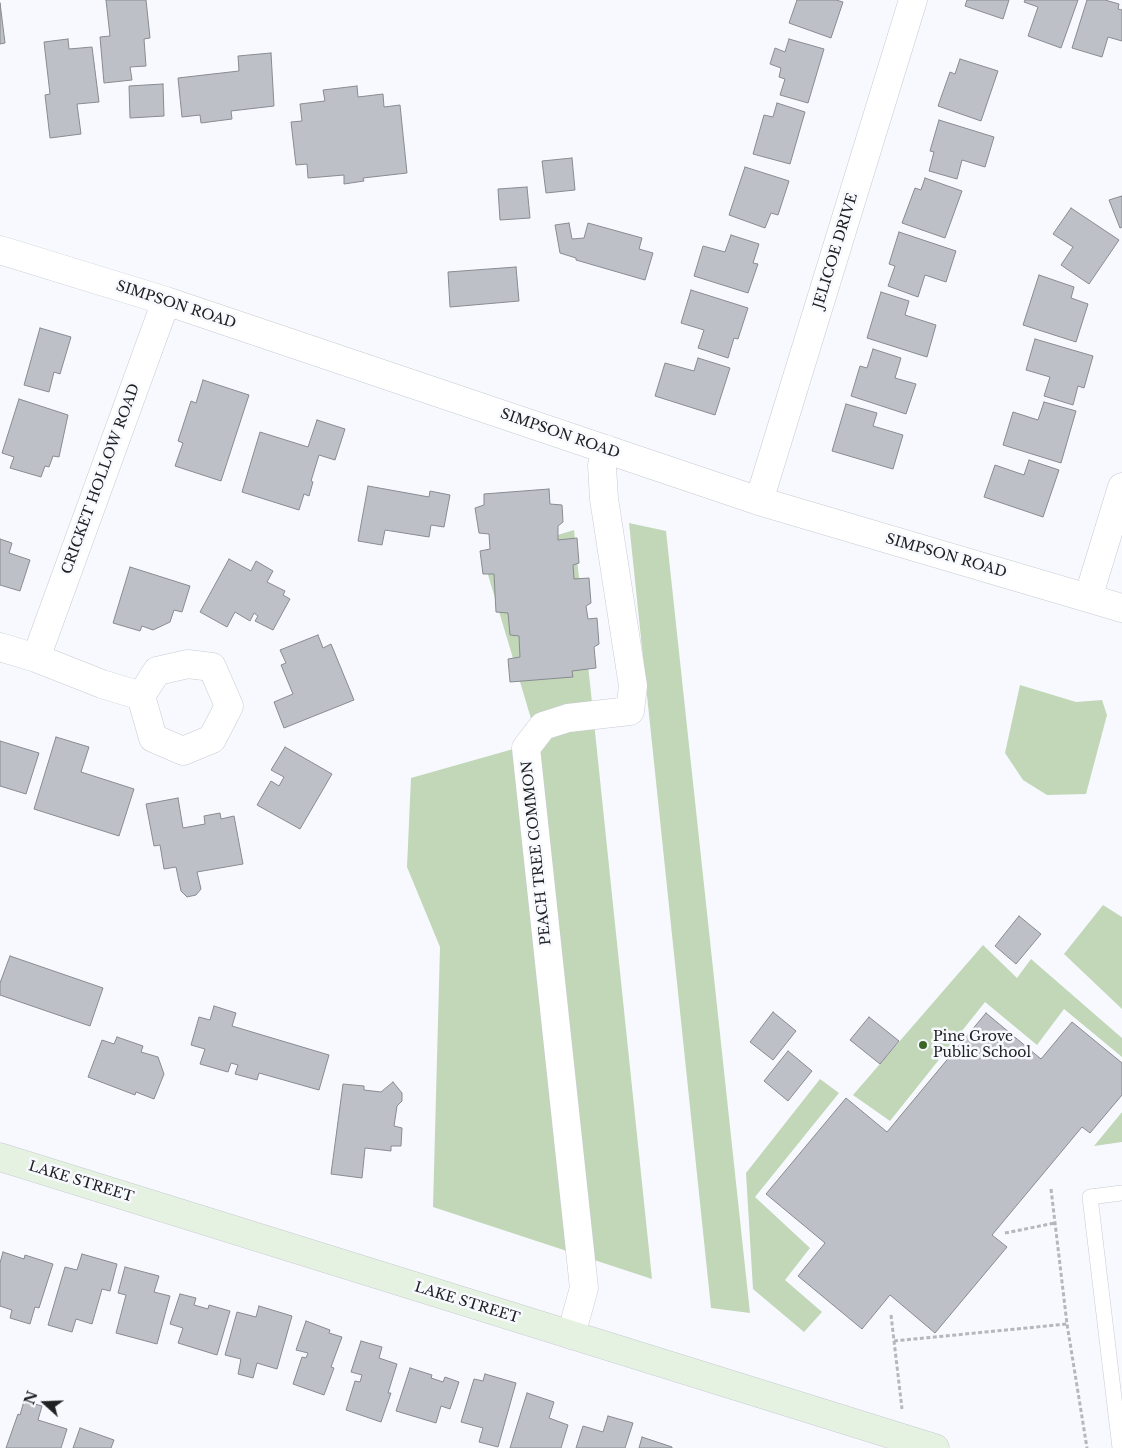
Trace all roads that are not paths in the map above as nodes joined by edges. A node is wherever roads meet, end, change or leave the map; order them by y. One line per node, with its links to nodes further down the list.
1 (913, 0): 6 (street, JELICOE DRIVE)
2 (0, 250): 3 (street, SIMPSON ROAD)
3 (166, 301): 4 (street, SIMPSON ROAD); 10 (street, CRICKET HOLLOW ROAD)
4 (606, 450): 6 (street, SIMPSON ROAD); 14 (street, PEACH TREE COMMON)
5 (1122, 487): 7 (street)
6 (759, 501): 7 (street, SIMPSON ROAD)
7 (1088, 598): 8 (street, SIMPSON ROAD)
8 (1122, 608)
9 (0, 647): 10 (street)
10 (36, 658): 11 (street)
11 (141, 696)
12 (0, 1157): 14 (street, LAKE STREET)
13 (1122, 1193): 16 (lane)
14 (571, 1335): 15 (street, LAKE STREET)
15 (935, 1448)
16 (1120, 1448)

